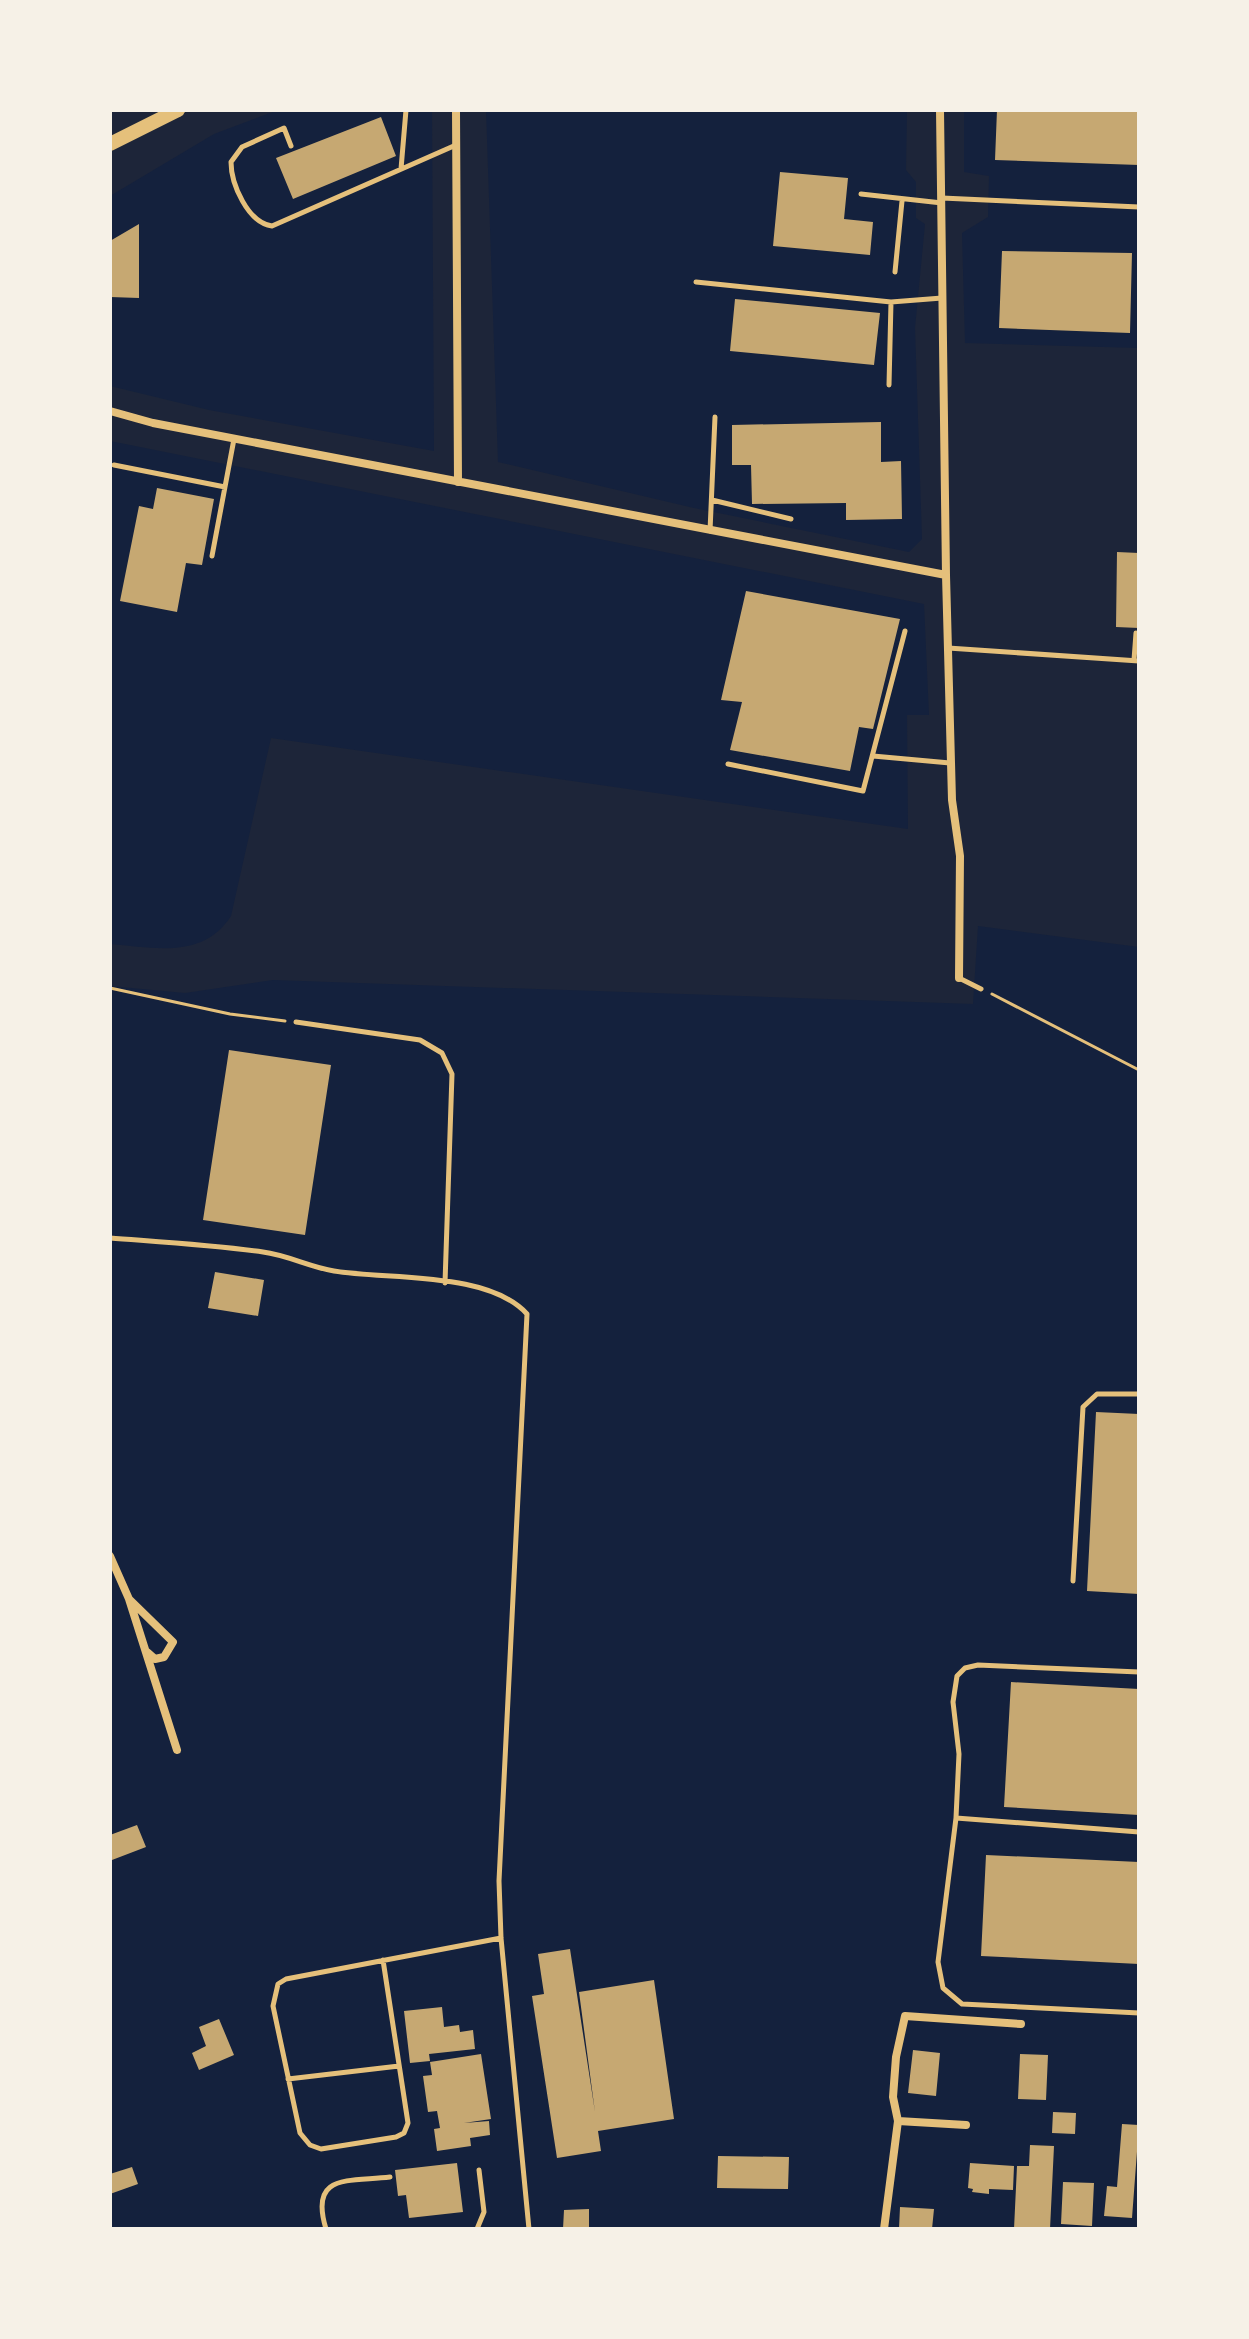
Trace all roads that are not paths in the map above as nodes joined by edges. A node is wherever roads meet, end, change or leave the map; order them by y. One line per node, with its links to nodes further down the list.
1 (178, 110): 5 (street)
2 (406, 110): 8 (lane)
3 (456, 110): 6 (street)
4 (940, 110): 10 (street)
5 (110, 144)
6 (457, 145): 8 (lane); 22 (street)
7 (291, 146): 8 (lane)
8 (401, 169)
9 (861, 194): 11 (lane)
10 (942, 200): 11 (lane); 12 (lane); 15 (street)
11 (902, 201): 13 (lane)
12 (1139, 207)
13 (895, 272)
14 (696, 282): 16 (lane)
15 (943, 298): 16 (lane); 28 (street)
16 (891, 302): 17 (lane)
17 (889, 385)
18 (110, 411): 20 (street)
19 (715, 417): 24 (lane)
20 (234, 439): 22 (street); 23 (lane)
21 (114, 465): 23 (lane)
22 (458, 482): 26 (street)
23 (225, 487): 27 (lane)
24 (712, 500): 25 (lane); 26 (lane)
25 (791, 519)
26 (710, 531): 28 (street)
27 (212, 556)
28 (946, 575): 31 (street)
29 (905, 631): 33 (lane)
30 (1136, 633): 32 (lane)
31 (948, 648): 32 (lane); 34 (street)
32 (1136, 661)
33 (872, 756): 34 (lane); 35 (lane)
34 (951, 763): 36 (street)
35 (728, 764)
36 (959, 978): 37 (lane)
37 (981, 989)
38 (296, 1022): 40 (lane)
39 (110, 1238): 40 (lane)
40 (445, 1283): 50 (lane)
41 (1139, 1394): 43 (lane)
42 (110, 1556): 44 (street)
43 (1073, 1581)
44 (129, 1599): 45 (street); 45 (street)
45 (146, 1652): 47 (street)
46 (1139, 1672): 48 (lane)
47 (177, 1750)
48 (956, 1818): 49 (lane); 52 (lane)
49 (1139, 1832)
50 (501, 1938): 51 (lane); 62 (lane)
51 (383, 1960): 54 (lane); 55 (lane)
52 (1139, 2013)
53 (1021, 2024): 56 (street)
54 (399, 2066): 55 (lane); 55 (lane)
55 (288, 2079)
56 (898, 2121): 57 (street); 63 (street)
57 (966, 2125)
58 (479, 2170): 61 (lane)
59 (390, 2177): 60 (lane)
60 (326, 2229)
61 (477, 2229)
62 (529, 2229)
63 (884, 2229)

